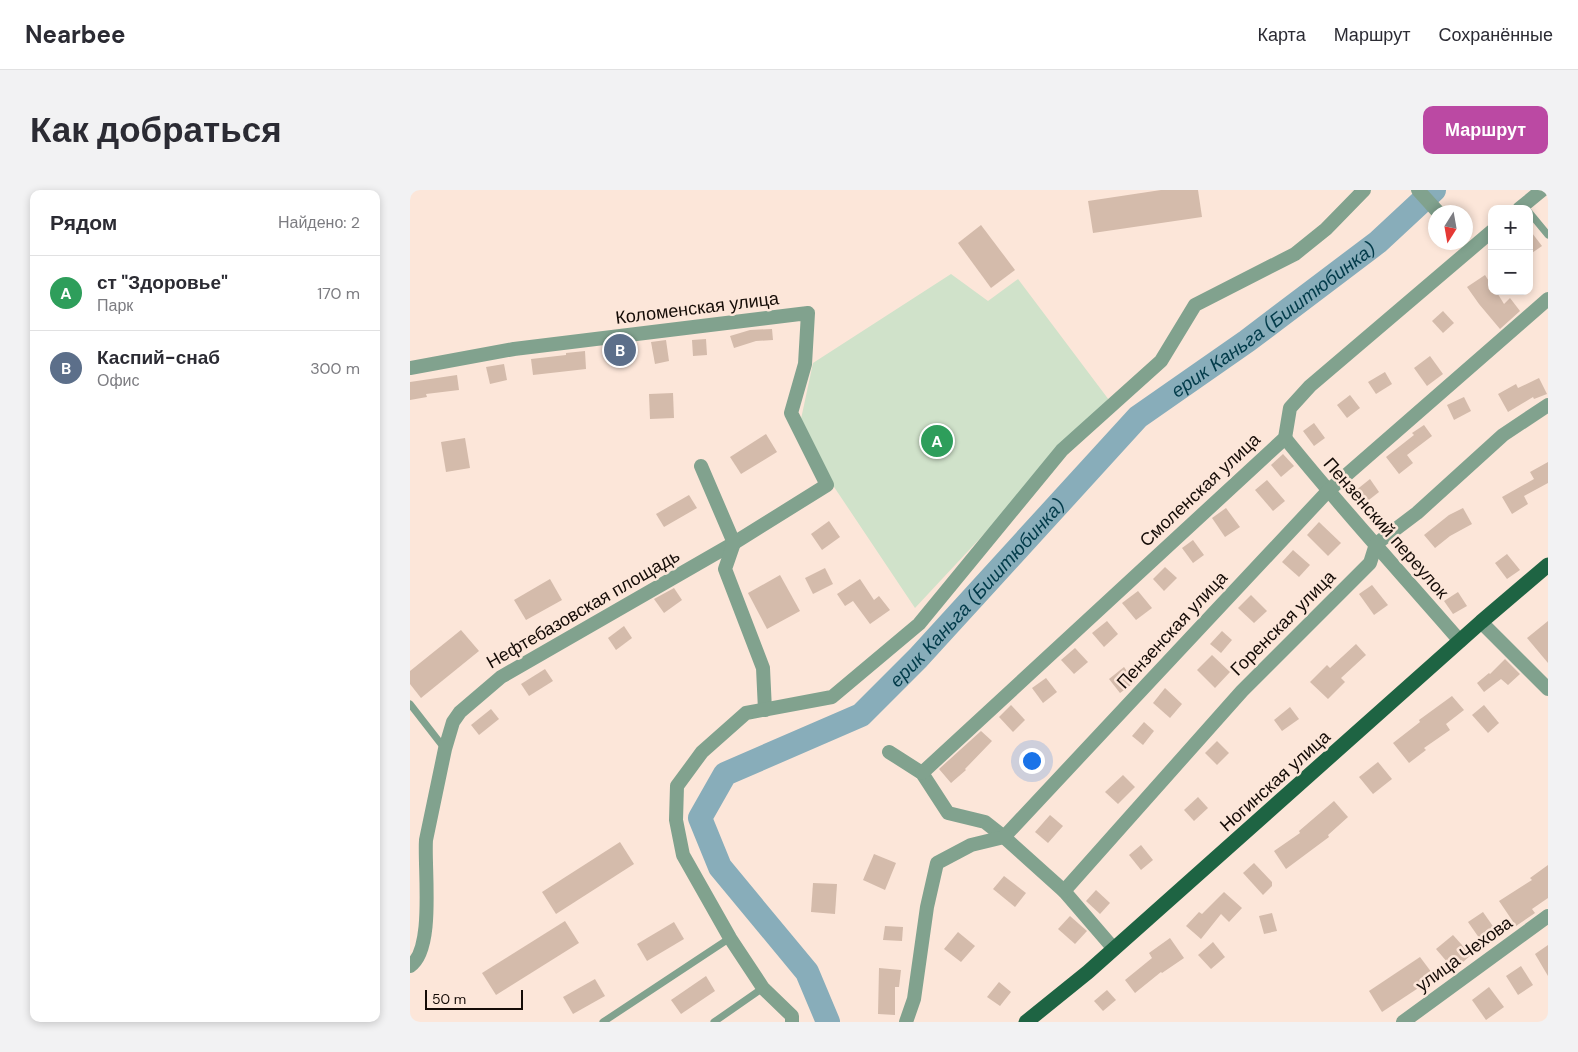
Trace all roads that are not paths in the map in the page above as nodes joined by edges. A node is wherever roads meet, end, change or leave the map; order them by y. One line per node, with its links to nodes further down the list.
1 (1364, 190): 25 (street)
2 (1418, 190): 4 (street)
3 (1542, 190): 5 (street)
4 (1432, 205)
5 (1529, 205)
6 (1533, 218): 8 (lane)
7 (1488, 233): 9 (street, Смоленская улица)
8 (1548, 235)
9 (1473, 242)
10 (1463, 250): 14 (street, Смоленская улица)
11 (1548, 299): 17 (street, Пензенская улица)
12 (410, 368): 16 (street, Коломенская улица)
13 (1548, 405): 19 (street, Горенская улица)
14 (1285, 438): 17 (street, Пензенский переулок); 28 (street, Смоленская улица)
15 (701, 466): 18 (street)
16 (827, 484): 18 (street, Нефтебазовская площадь)
17 (1328, 491): 19 (street, Пензенский переулок); 29 (street, Пензенская улица)
18 (734, 543): 25 (street); 26 (street, Нефтебазовская площадь)
19 (1376, 544): 22 (street, Пензенский переулок); 30 (street, Горенская улица)
20 (1548, 565): 21 (main road, Ногинская улица)
21 (1481, 622): 22 (main road, Ногинская улица); 23 (street)
22 (1460, 641): 33 (main road, Ногинская улица)
23 (1548, 689)
24 (410, 704): 26 (lane)
25 (766, 710): 32 (street)
26 (446, 749): 34 (street, Нефтебазовская площадь)
27 (890, 752): 28 (street)
28 (922, 773): 29 (street)
29 (1004, 837): 30 (street); 39 (street)
30 (1064, 891): 33 (street)
31 (1548, 916): 41 (street, улица Чехова)
32 (730, 938): 35 (street); 36 (lane)
33 (1114, 949): 40 (main road, Ногинская улица)
34 (410, 966)
35 (763, 988): 37 (lane); 38 (street)
36 (603, 1022)
37 (714, 1022)
38 (792, 1022)
39 (906, 1022)
40 (1026, 1022)
41 (1403, 1022)

